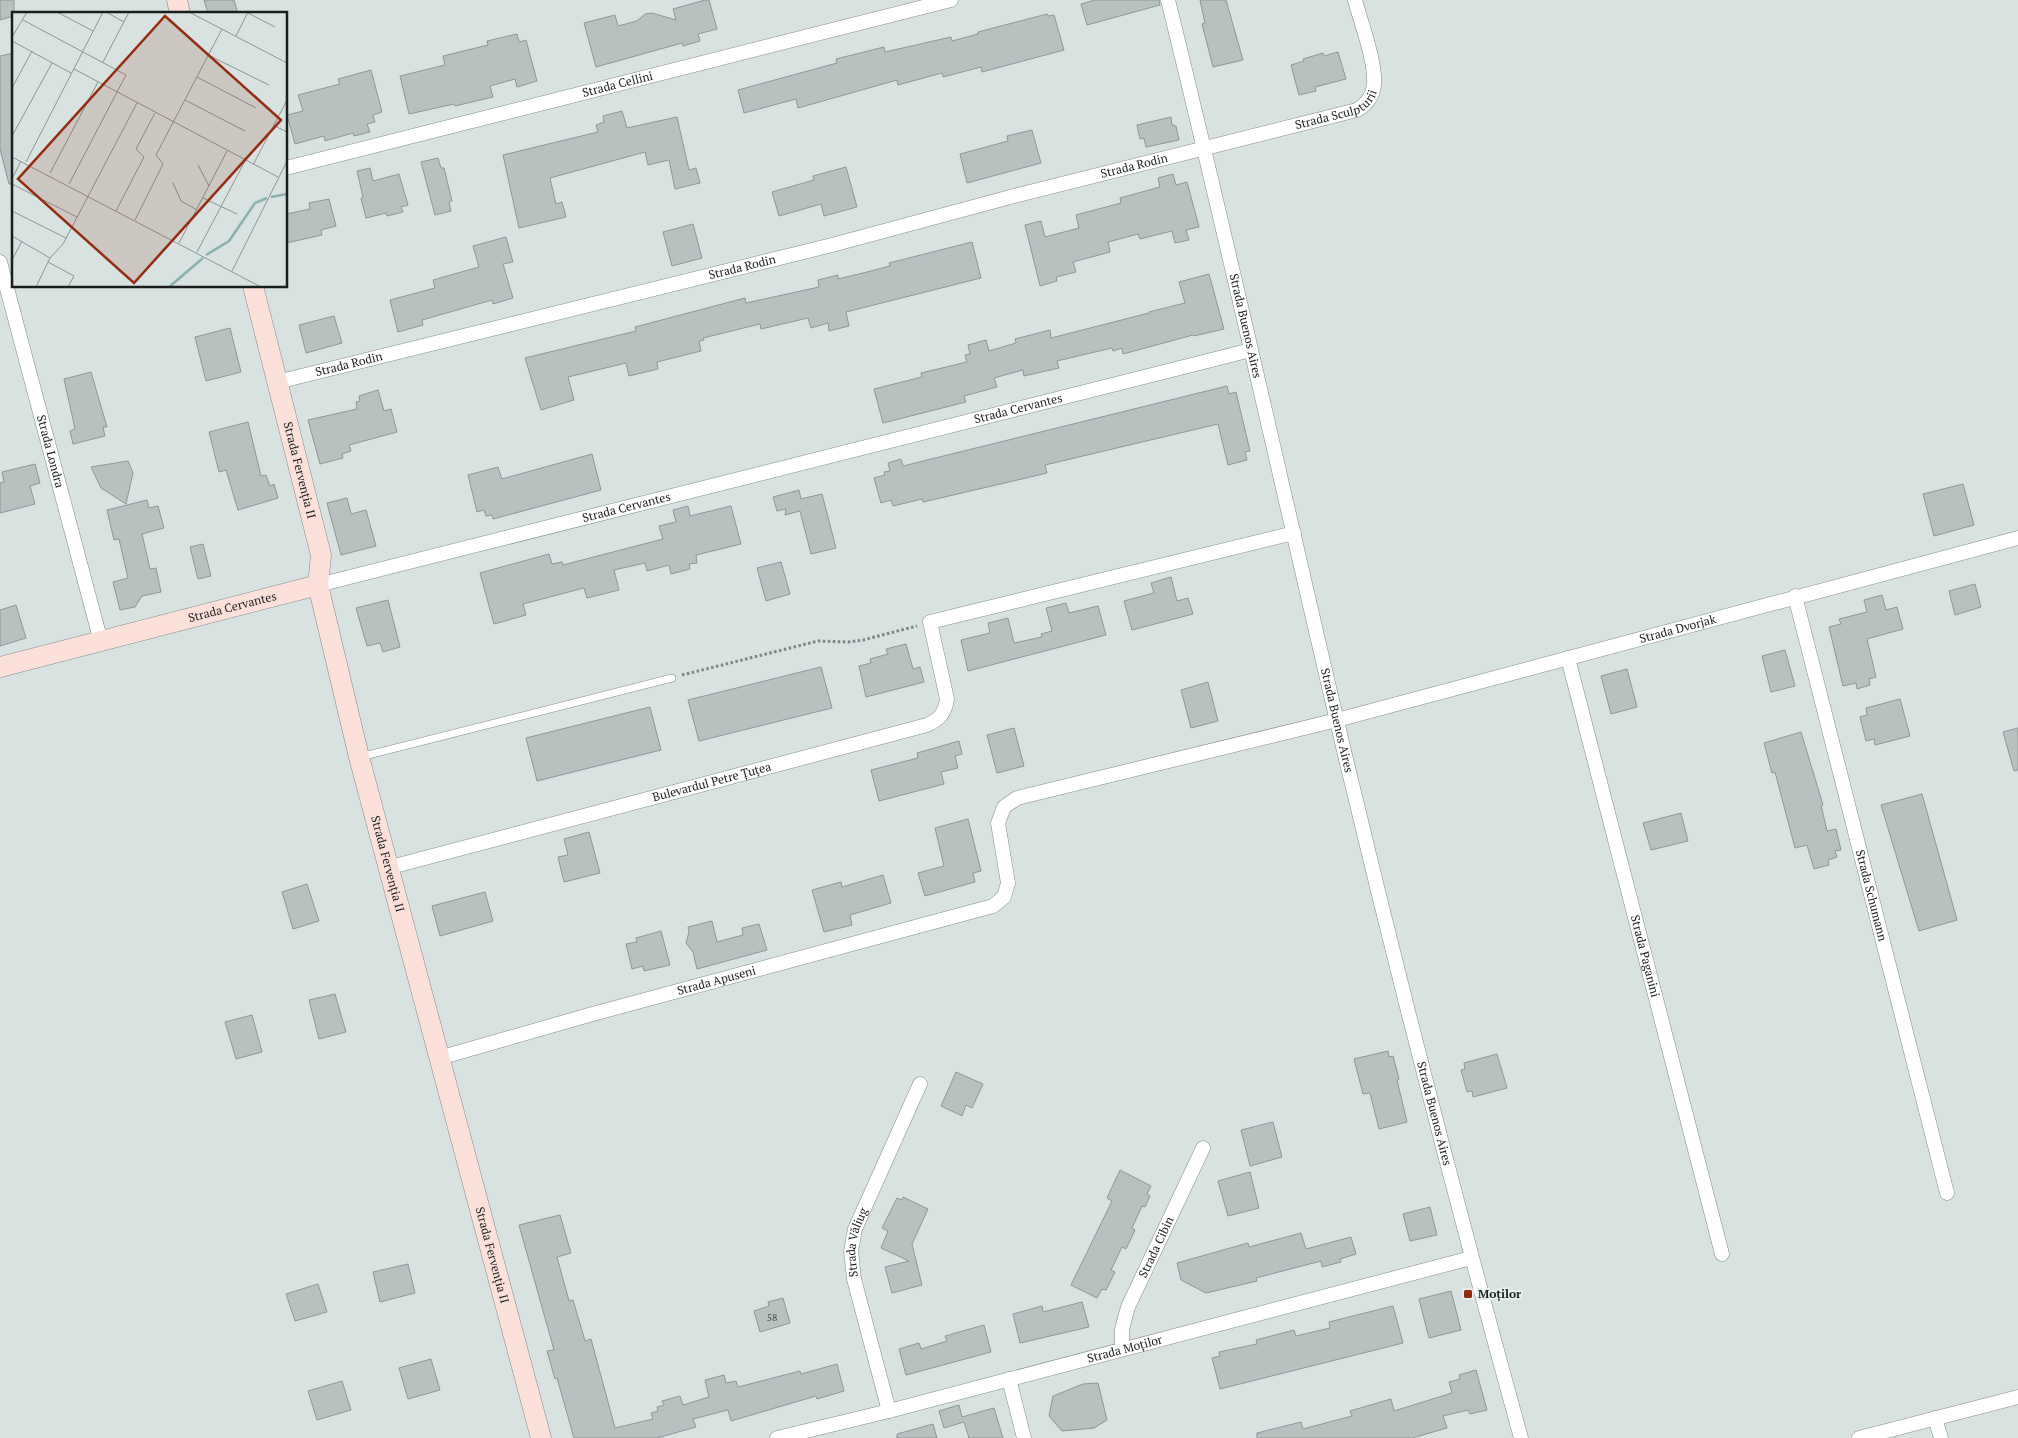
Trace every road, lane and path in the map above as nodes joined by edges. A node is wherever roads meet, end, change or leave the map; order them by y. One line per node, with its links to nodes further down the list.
1 (951, 0): 5 (street, Strada Cellini)
2 (1168, 0): 4 (street, Strada Buenos Aires)
3 (1355, 0): 4 (street, Strada Sculpturii)
4 (1205, 150): 8 (street, Strada Buenos Aires); 9 (street, Strada Rodin)
5 (288, 167)
6 (0, 262): 15 (street, Strada Londra)
7 (254, 288): 9 (street, Strada Fervenția II)
8 (1251, 350): 10 (street, Strada Buenos Aires); 12 (street, Strada Cervantes)
9 (277, 382): 12 (street, Strada Fervenția II)
10 (1294, 533): 14 (street); 19 (street, Strada Buenos Aires)
11 (2018, 538): 13 (street, Strada Dvorjak)
12 (318, 585): 15 (street, Strada Cervantes); 20 (street, Strada Fervenția II)
13 (1795, 596): 16 (street, Strada Dvorjak); 26 (street, Strada Schumann)
14 (930, 622): 18 (path); 21 (street, Bulevardul Petre Țuțea)
15 (101, 642): 17 (street, Strada Cervantes)
16 (1568, 658): 19 (street, Strada Dvorjak); 27 (street, Strada Paganini)
17 (0, 667)
18 (672, 678): 20 (lane)
19 (1337, 720): 22 (street, Strada Dvorjak); 28 (street, Strada Buenos Aires)
20 (359, 757): 21 (street, Strada Fervenția II)
21 (387, 868): 23 (street, Strada Fervenția II)
22 (993, 906): 23 (street, Strada Apuseni)
23 (439, 1058): 34 (street, Strada Fervenția II)
24 (920, 1084): 32 (street, Strada Văliug)
25 (1203, 1148): 29 (street, Strada Cibin)
26 (1947, 1193)
27 (1722, 1254)
28 (1471, 1258): 29 (street, Strada Moților); 37 (street, Strada Buenos Aires)
29 (1122, 1349): 30 (street, Strada Moților)
30 (1009, 1379): 32 (street, Strada Moților); 36 (street)
31 (2018, 1397): 33 (street)
32 (889, 1411): 35 (street, Strada Moților)
33 (1935, 1418): 38 (street); 39 (street)
34 (541, 1438)
35 (777, 1438)
36 (1024, 1438)
37 (1520, 1438)
38 (1859, 1438)
39 (1941, 1438)

